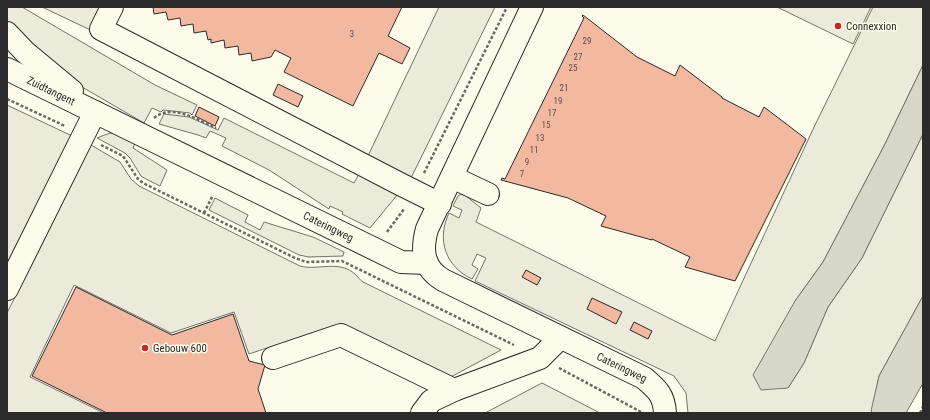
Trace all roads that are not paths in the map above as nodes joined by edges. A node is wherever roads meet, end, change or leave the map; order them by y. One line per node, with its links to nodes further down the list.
1 (112, 7): 8 (street)
2 (532, 7): 6 (street)
3 (7, 33): 5 (street)
4 (7, 69): 5 (street, Zuidtangent)
5 (95, 112): 9 (street, Cateringweg); 10 (street)
6 (452, 177): 7 (street); 8 (street)
7 (488, 194)
8 (440, 204): 9 (street)
9 (427, 263): 11 (street, Cateringweg)
10 (7, 288)
11 (560, 338): 13 (street); 15 (street, Cateringweg)
12 (273, 358): 13 (street)
13 (454, 390): 14 (street)
14 (422, 413)
15 (665, 413)

